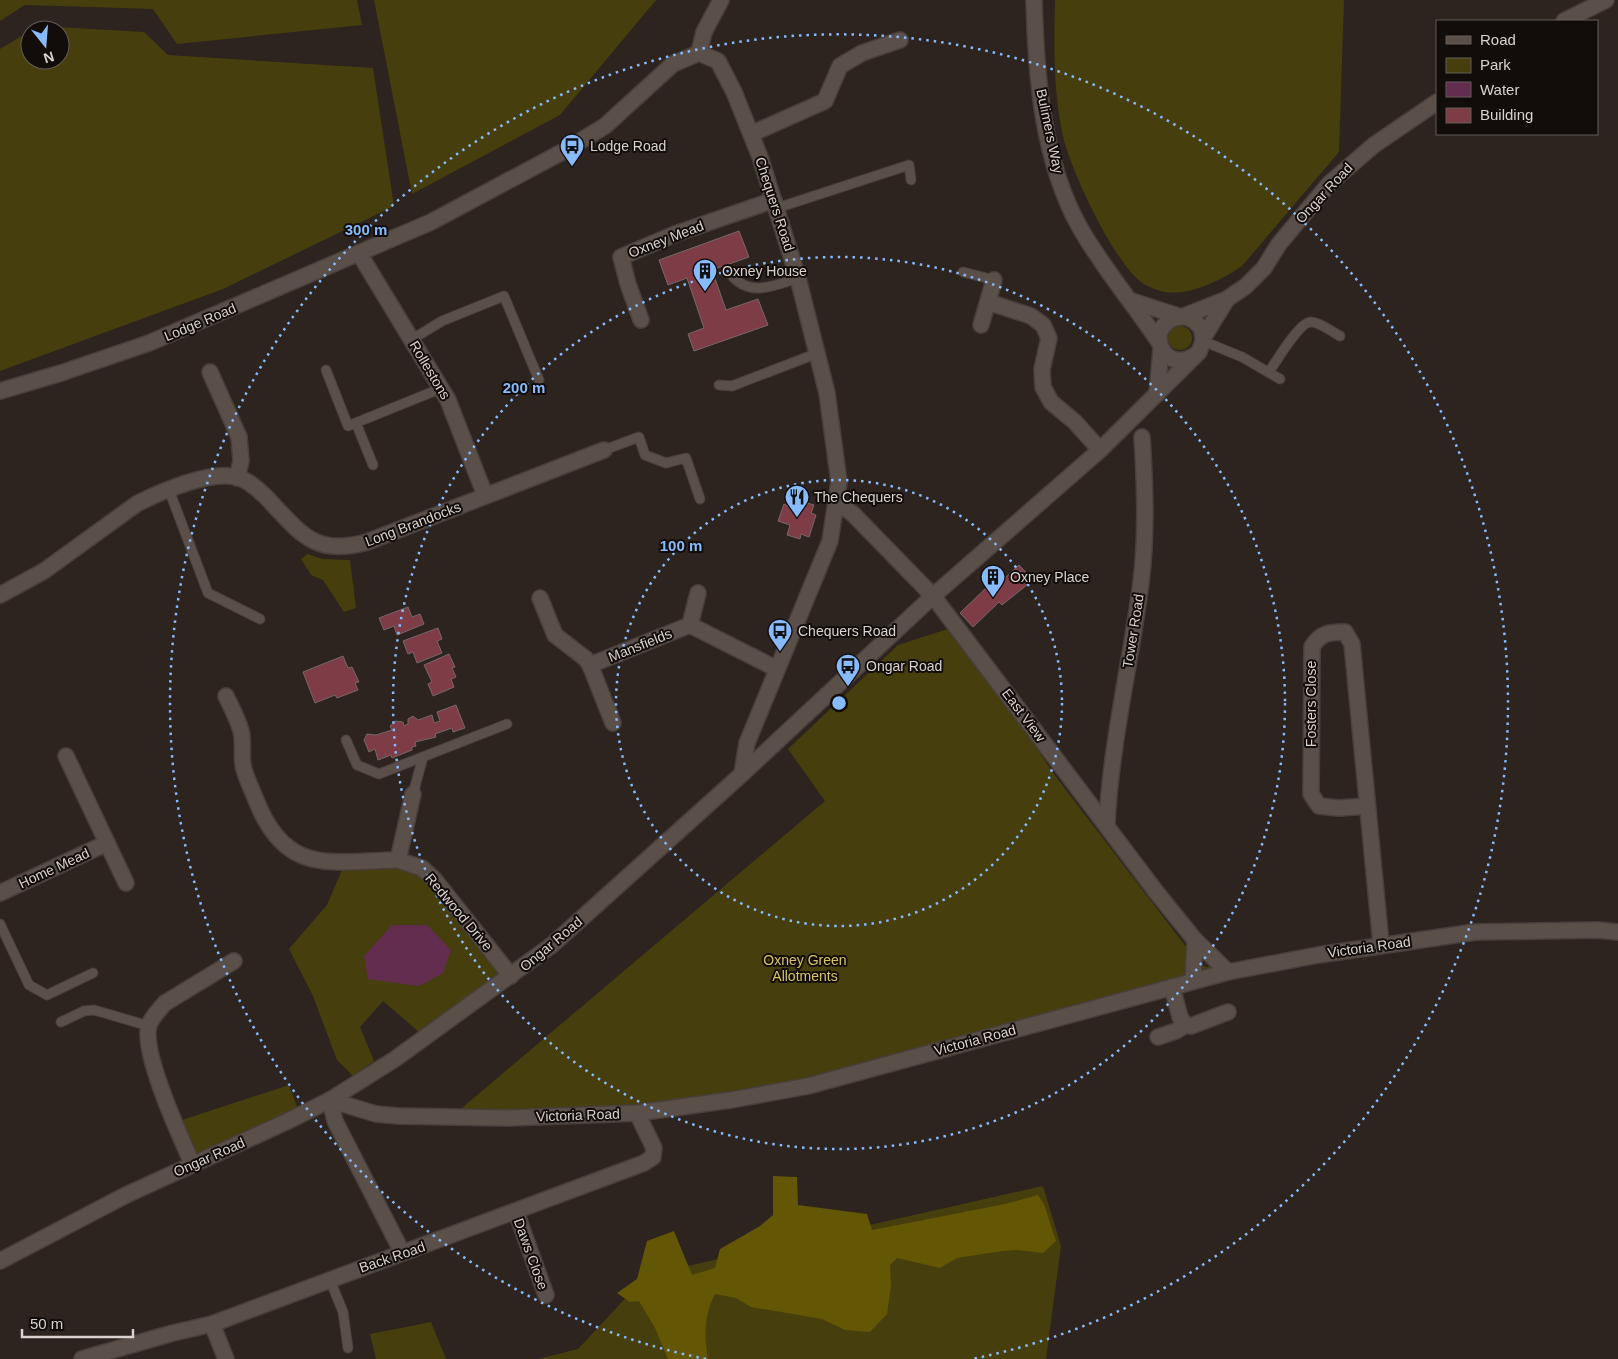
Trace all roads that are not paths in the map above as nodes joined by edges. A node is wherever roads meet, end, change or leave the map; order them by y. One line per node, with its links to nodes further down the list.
1 (721, 0): 6 (street)
2 (1034, 0): 17 (street, Bulimers Way)
3 (1606, 0): 4 (street)
4 (1566, 20)
5 (900, 40): 8 (street)
6 (699, 53): 8 (street, Chequers Road); 11 (street, Lodge Road)
7 (1436, 103): 16 (street, Ongar Road)
8 (751, 134): 10 (street, Chequers Road)
9 (911, 180): 10 (lane)
10 (775, 204): 14 (street, Chequers Road); 20 (street, Oxney Mead)
11 (359, 253): 24 (street, Rollestons); 35 (street, Lodge Road)
12 (963, 272): 15 (lane)
13 (733, 277): 14 (lane)
14 (798, 278): 26 (street, Chequers Road)
15 (994, 280): 18 (street)
16 (1227, 299): 19 (street, Ongar Road); 23 (street, Ongar Road)
17 (1132, 301): 19 (street); 25 (street, Bulimers Way)
18 (988, 302): 21 (street); 40 (street)
19 (1181, 316): 23 (street); 25 (street, Ongar Road)
20 (642, 320)
21 (982, 324)
22 (1340, 336): 30 (lane)
23 (1203, 339): 27 (street, Ongar Road); 30 (lane)
24 (411, 340): 32 (lane); 34 (street, Rollestons)
25 (1160, 346): 27 (street); 36 (street, Ongar Road)
26 (818, 353): 33 (lane); 46 (street, Chequers Road)
27 (1195, 355): 36 (street, Ongar Road)
28 (326, 370): 37 (lane)
29 (210, 372): 42 (street)
30 (1269, 372): 31 (lane)
31 (1280, 379)
32 (539, 380)
33 (719, 384)
34 (442, 388): 37 (lane); 44 (street, Rollestons)
35 (0, 391)
36 (1157, 394): 40 (street, Ongar Road)
37 (356, 422): 41 (lane)
38 (1142, 437): 64 (street, Tower Road)
39 (604, 450): 44 (street, Long Brandocks); 45 (lane)
40 (1100, 450): 49 (street, Ongar Road)
41 (373, 465)
42 (237, 478): 43 (street); 44 (street, Long Brandocks)
43 (169, 490): 48 (street); 51 (lane)
44 (485, 495)
45 (700, 499)
46 (837, 502): 49 (street, East View); 54 (street, Chequers Road)
47 (698, 593): 52 (street)
48 (0, 595)
49 (933, 596): 61 (street, Ongar Road); 64 (street, East View)
50 (540, 598): 53 (street, Mansfields)
51 (260, 619)
52 (690, 625): 53 (street, Mansfields); 54 (street)
53 (590, 665): 56 (street, Mansfields)
54 (777, 669): 61 (street, Chequers Road)
55 (226, 696): 66 (street, Redwood Drive)
56 (613, 723)
57 (507, 724): 60 (lane)
58 (346, 740): 60 (lane)
59 (66, 756): 65 (street, Home Mead)
60 (423, 757): 62 (lane)
61 (742, 774): 76 (street, Ongar Road)
62 (413, 794): 66 (street)
63 (1367, 806): 63 (street, Fosters Close); 72 (street, Fosters Close)
64 (1106, 823): 71 (street, East View)
65 (107, 843): 67 (street, Home Mead); 68 (street, Home Mead)
66 (398, 860): 76 (street, Redwood Drive)
67 (126, 883)
68 (0, 893)
69 (0, 924): 75 (lane)
70 (1618, 932): 72 (street, Victoria Road)
71 (1195, 940): 74 (street, East View); 77 (street)
72 (1381, 944): 74 (street, Victoria Road)
73 (234, 961): 82 (street)
74 (1228, 972): 77 (street, Victoria Road)
75 (93, 973)
76 (511, 976): 84 (street, Ongar Road)
77 (1193, 981): 78 (street, Victoria Road)
78 (1172, 987): 81 (street); 85 (street, Victoria Road)
79 (1228, 1012): 81 (street)
80 (61, 1022): 82 (lane)
81 (1185, 1025): 83 (street)
82 (149, 1026): 86 (street)
83 (1158, 1037)
84 (330, 1100): 85 (street, Victoria Road); 86 (street, Ongar Road); 88 (street)
85 (637, 1113): 87 (street, Back Road)
86 (192, 1164): 89 (street, Ongar Road)
87 (516, 1212): 88 (street, Back Road); 91 (street, Daws Close)
88 (402, 1252): 90 (street, Back Road)
89 (0, 1261)
90 (330, 1280): 92 (street, Back Road); 93 (lane)
91 (546, 1295)
92 (212, 1324): 94 (street, Back Road); 96 (street)
93 (348, 1348)
94 (129, 1353): 95 (street, Back Road)
95 (82, 1359)
96 (226, 1359)

